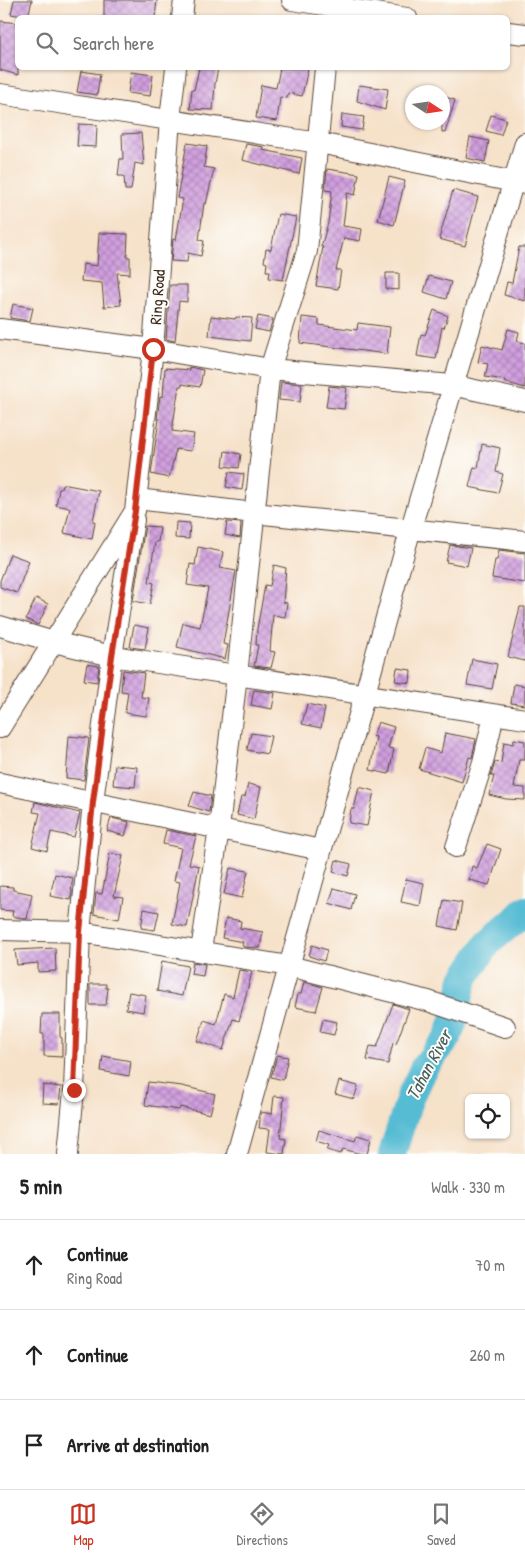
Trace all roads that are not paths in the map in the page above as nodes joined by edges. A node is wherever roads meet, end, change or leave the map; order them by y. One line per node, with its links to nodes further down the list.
1 (184, 0): 4 (street)
2 (292, 0): 3 (street)
3 (331, 8): 5 (street)
4 (182, 15)
5 (384, 15)
6 (510, 32): 7 (street)
7 (525, 34)
8 (176, 70): 11 (street, Ring Road)
9 (325, 70): 12 (street)
10 (0, 94): 11 (street)
11 (170, 119): 12 (street); 16 (street, Ring Road)
12 (319, 143): 14 (street); 17 (street)
13 (525, 143): 14 (street)
14 (519, 183): 18 (street)
15 (0, 329): 16 (street)
16 (153, 349): 17 (street); 20 (street, Ring Road)
17 (270, 369): 18 (street); 21 (street)
18 (452, 385): 19 (street); 22 (street)
19 (525, 401)
20 (136, 505): 21 (street); 25 (street, Ring Road); 26 (street)
21 (254, 513): 22 (street); 27 (street)
22 (411, 528): 23 (street); 28 (street)
23 (525, 540)
24 (0, 626): 25 (street)
25 (54, 642): 26 (street); 31 (street, Ring Road)
26 (112, 656): 27 (street); 33 (street)
27 (237, 675): 28 (street); 34 (street)
28 (365, 694): 29 (street); 36 (street)
29 (494, 714): 30 (street); 35 (street)
30 (525, 720)
31 (0, 728)
32 (0, 784): 33 (street)
33 (93, 802): 34 (street); 38 (street)
34 (219, 828): 36 (street); 39 (street)
35 (456, 847)
36 (322, 850): 40 (street)
37 (0, 930): 38 (street)
38 (80, 932): 39 (street); 42 (street)
39 (201, 951): 40 (street)
40 (289, 966): 41 (street); 43 (street)
41 (505, 1027)
42 (68, 1154)
43 (237, 1154)

